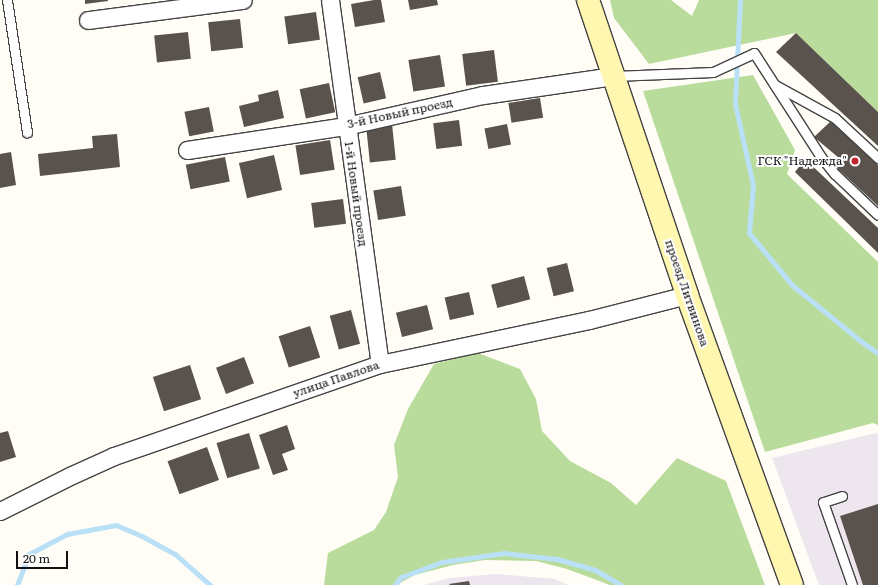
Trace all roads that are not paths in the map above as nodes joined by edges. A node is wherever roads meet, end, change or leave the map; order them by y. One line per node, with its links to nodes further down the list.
1 (7, 0): 9 (lane)
2 (244, 0): 5 (street)
3 (330, 0): 8 (street, 1-й Новый проезд)
4 (588, 0): 6 (main road, проезд Литвинова)
5 (88, 20)
6 (614, 76): 7 (lane); 8 (street, 3-й Новый проезд); 13 (main road, проезд Литвинова)
7 (774, 84): 11 (lane); 12 (lane)
8 (346, 126): 10 (street, 3-й Новый проезд); 14 (street, 1-й Новый проезд)
9 (27, 134)
10 (187, 150)
11 (878, 158)
12 (878, 215)
13 (687, 296): 14 (street, улица Павлова); 17 (main road, проезд Литвинова)
14 (380, 364): 16 (street, улица Павлова)
15 (842, 496): 18 (lane)
16 (0, 511)
17 (792, 585)
18 (852, 585)

